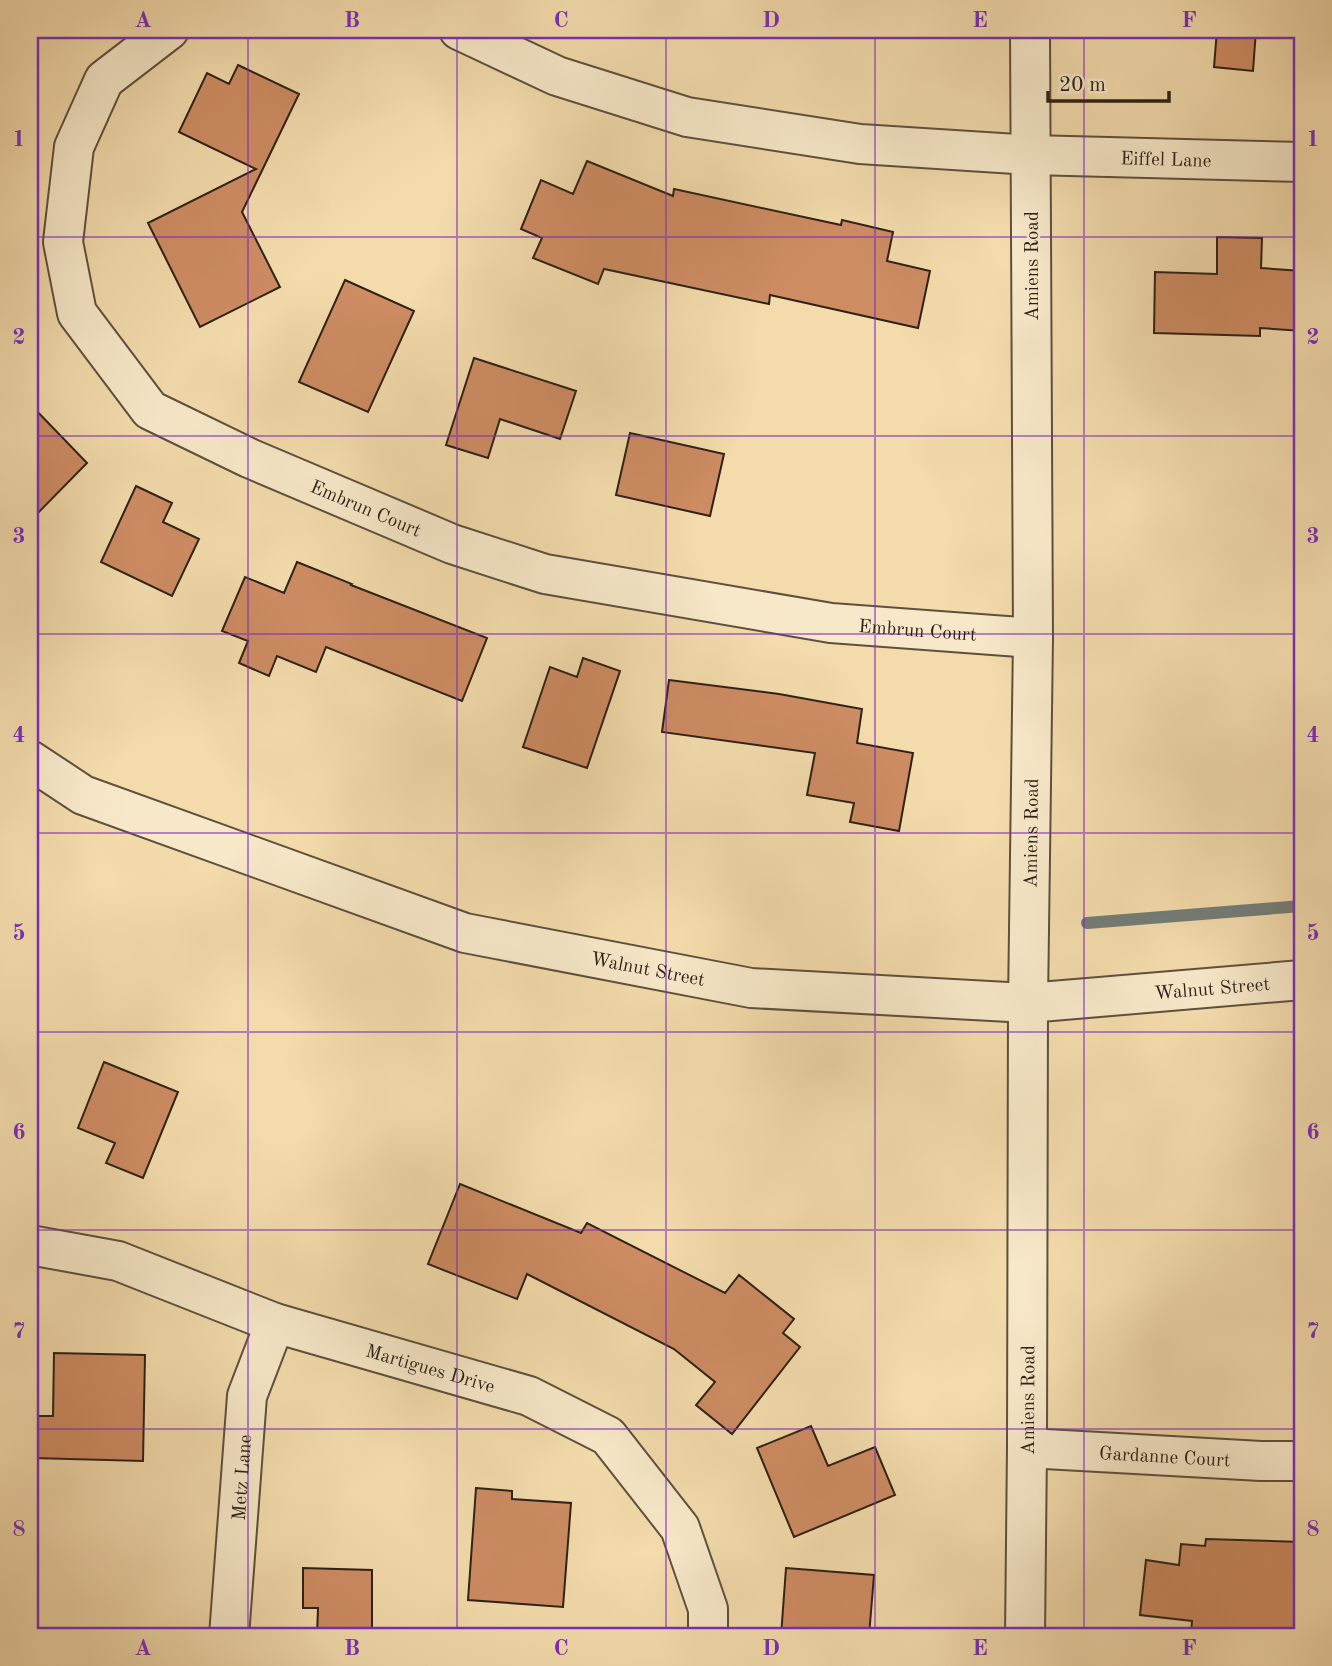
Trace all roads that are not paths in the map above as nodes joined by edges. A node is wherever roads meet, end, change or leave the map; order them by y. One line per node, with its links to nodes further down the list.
1 (169, 30): 6 (street, Embrun Court)
2 (459, 30): 4 (street)
3 (1030, 30): 4 (street, Amiens Road)
4 (1031, 155): 5 (street, Eiffel Lane); 6 (street, Amiens Road)
5 (1302, 162)
6 (1033, 638): 9 (street, Amiens Road)
7 (30, 760): 9 (street, Walnut Street)
8 (1302, 979): 9 (street, Walnut Street)
9 (1028, 1003): 12 (street, Amiens Road)
10 (30, 1245): 11 (street, Martigues Drive)
11 (275, 1323): 14 (street, Metz Lane); 15 (street, Martigues Drive)
12 (1027, 1448): 13 (street, Gardanne Court); 16 (street, Amiens Road)
13 (1302, 1461)
14 (229, 1636)
15 (708, 1636)
16 (1025, 1636)

